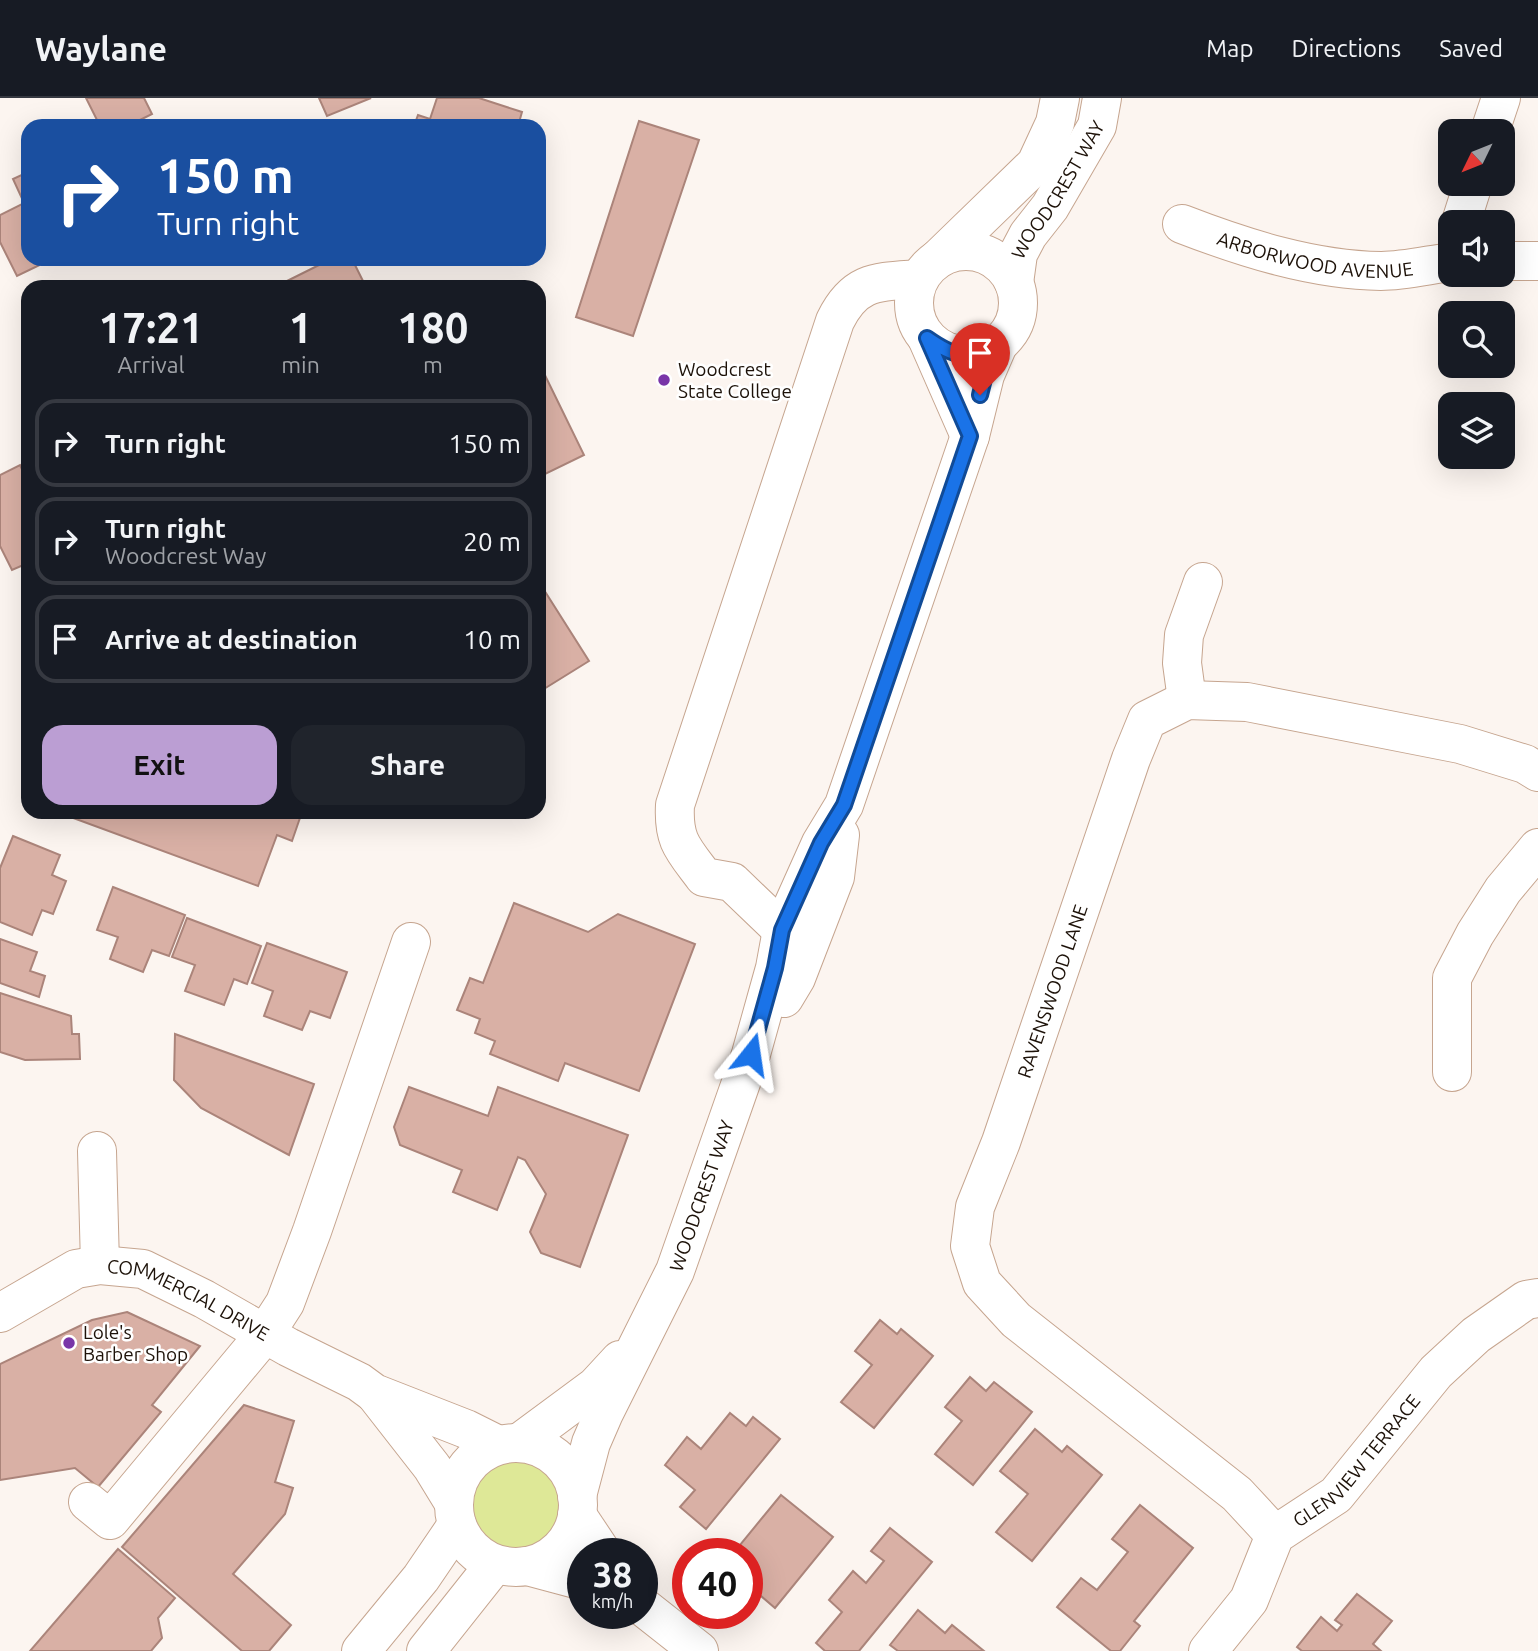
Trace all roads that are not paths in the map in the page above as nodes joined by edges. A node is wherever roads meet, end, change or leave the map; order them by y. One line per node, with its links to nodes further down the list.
1 (1060, 98): 9 (street, WOODCREST WAY)
2 (1102, 98): 10 (street, WOODCREST WAY)
3 (1501, 98): 4 (street)
4 (1494, 119)
5 (1182, 224): 8 (street, ARBORWOOD AVENUE)
6 (1515, 261): 7 (street)
7 (1538, 261)
8 (1438, 264)
9 (929, 269): 10 (street); 11 (street); 19 (street)
10 (1014, 283): 12 (street)
11 (927, 338): 12 (street); 13 (street)
12 (998, 345): 13 (street, WOODCREST WAY)
13 (970, 436): 17 (street, WOODCREST WAY)
14 (1203, 582): 15 (street)
15 (1187, 700): 16 (street, RAVENSWOOD LANE); 34 (street, RAVENSWOOD LANE)
16 (1538, 772)
17 (844, 805): 19 (street, WOODCREST WAY); 21 (street, WOODCREST WAY)
18 (1538, 848): 22 (street)
19 (782, 930): 21 (street, WOODCREST WAY)
20 (411, 942): 27 (street)
21 (751, 1054): 28 (street, WOODCREST WAY)
22 (1452, 1072)
23 (97, 1151): 24 (street)
24 (100, 1265): 26 (street, COMMERCIAL DRIVE); 27 (street, COMMERCIAL DRIVE)
25 (1538, 1297): 34 (street, GLENVIEW TERRACE)
26 (0, 1313)
27 (265, 1334): 29 (street, COMMERCIAL DRIVE); 31 (street)
28 (643, 1336): 30 (street, WOODCREST WAY); 32 (street, WOODCREST WAY)
29 (374, 1392): 30 (street, COMMERCIAL DRIVE); 33 (street, COMMERCIAL DRIVE)
30 (508, 1444): 32 (street); 33 (street)
31 (89, 1502)
32 (577, 1505): 35 (street); 36 (street)
33 (455, 1514): 36 (street); 39 (street)
34 (1275, 1535): 42 (street, GLENVIEW TERRACE)
35 (595, 1538)
36 (511, 1565): 37 (street); 40 (street)
37 (567, 1577)
38 (658, 1619): 41 (street)
39 (360, 1651)
40 (426, 1651)
41 (699, 1651)
42 (1208, 1651)

